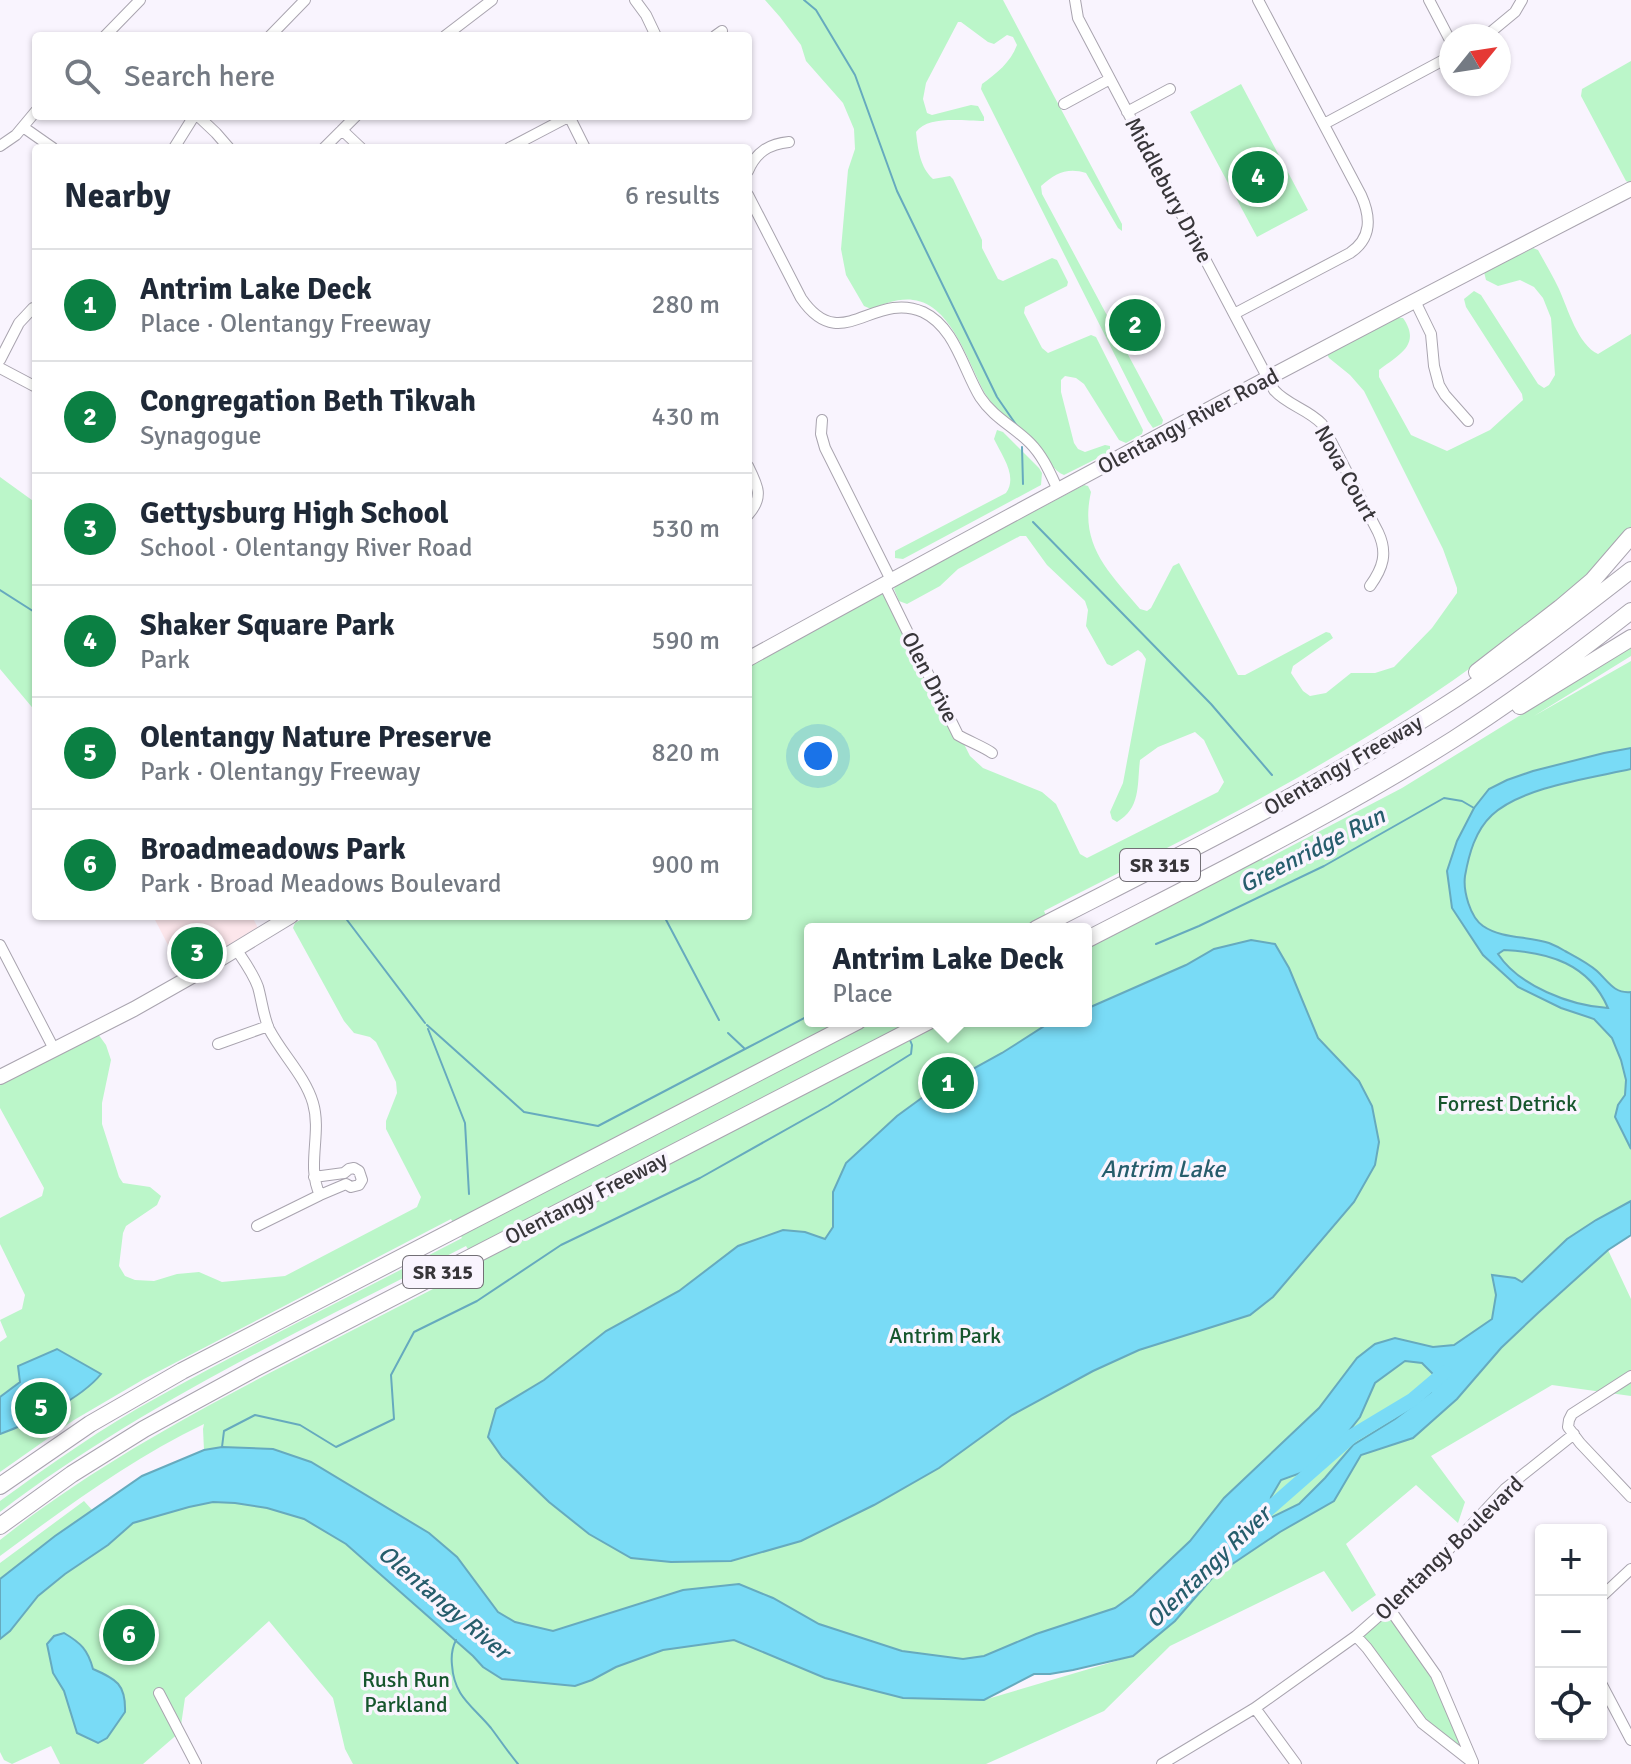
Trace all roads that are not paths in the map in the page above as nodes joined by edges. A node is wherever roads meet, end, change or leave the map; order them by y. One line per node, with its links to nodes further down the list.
1 (140, 0): 11 (street)
2 (305, 0): 12 (street)
3 (492, 0): 13 (street)
4 (635, 0): 14 (street)
5 (1075, 0): 16 (street, Middlebury Drive)
6 (1258, 0): 26 (street)
7 (1429, 0): 9 (street)
8 (1522, 0): 10 (street)
9 (1442, 24)
10 (1500, 24)
11 (109, 32)
12 (274, 32)
13 (450, 32)
14 (654, 32)
15 (1439, 62): 26 (street)
16 (1110, 79): 18 (street); 19 (street, Middlebury Drive)
17 (1170, 89): 19 (street)
18 (1064, 104)
19 (1127, 112): 43 (street, Middlebury Drive)
20 (32, 116): 27 (street)
21 (193, 120): 31 (street)
22 (200, 120): 32 (street)
23 (352, 120): 28 (street)
24 (562, 120): 35 (street)
25 (572, 120): 36 (street)
26 (1324, 124): 43 (street)
27 (23, 127): 30 (street); 37 (street)
28 (342, 130): 33 (street); 34 (street)
29 (789, 142): 38 (street)
30 (47, 144)
31 (177, 144)
32 (225, 144)
33 (328, 144)
34 (357, 144)
35 (517, 144)
36 (583, 144)
37 (0, 146)
38 (752, 163)
39 (1631, 189): 41 (main road, Olentangy River Road)
40 (752, 203): 51 (street)
41 (1415, 301): 46 (main road, Olentangy River Road); 49 (street)
42 (32, 309): 44 (street)
43 (1234, 314): 46 (street, Middlebury Drive)
44 (0, 360)
45 (0, 368): 47 (street)
46 (1268, 378): 51 (main road, Olentangy River Road); 56 (street, Nova Court)
47 (32, 385)
48 (822, 420): 55 (street, Olen Drive)
49 (1468, 421)
50 (752, 474): 52 (street)
51 (1058, 490): 55 (main road, Olentangy River Road)
52 (752, 510)
53 (1631, 536): 60 (highway)
54 (1631, 570): 60 (highway, Olentangy Freeway / SR 315)
55 (888, 582): 59 (main road, Olentangy River Road); 62 (street, Olen Drive)
56 (1370, 586)
57 (1631, 611): 61 (highway, Olentangy Freeway / SR 315)
58 (1631, 638): 61 (highway)
59 (752, 657)
60 (1437, 711): 64 (highway, Olentangy Freeway / SR 315)
61 (1454, 738): 65 (highway, Olentangy Freeway / SR 315)
62 (992, 753)
63 (284, 920): 67 (main road)
64 (1048, 923)
65 (1092, 937)
66 (0, 945): 72 (street)
67 (236, 949): 68 (street); 72 (main road)
68 (268, 1026): 71 (street); 74 (street)
69 (846, 1027): 79 (highway, Olentangy Freeway / SR 315)
70 (917, 1027): 81 (highway, Olentangy Freeway / SR 315)
71 (218, 1044)
72 (54, 1049): 73 (main road)
73 (0, 1077)
74 (314, 1177): 75 (street); 75 (street)
75 (320, 1195): 76 (street)
76 (257, 1226)
77 (1631, 1376): 78 (street)
78 (1574, 1434): 80 (street); 84 (street, Olentangy Boulevard)
79 (0, 1486)
80 (1631, 1497)
81 (0, 1526)
82 (1631, 1569): 83 (street)
83 (1602, 1596)
84 (1389, 1608): 85 (street, Olentangy Boulevard); 90 (street)
85 (1356, 1636): 88 (street, Olentangy Boulevard); 90 (street)
86 (159, 1693): 91 (street)
87 (1607, 1694): 89 (street)
88 (1255, 1708): 92 (street, Olentangy Boulevard); 93 (street)
89 (1631, 1739)
90 (1474, 1763)
91 (196, 1764)
92 (1162, 1764)
93 (1296, 1764)

